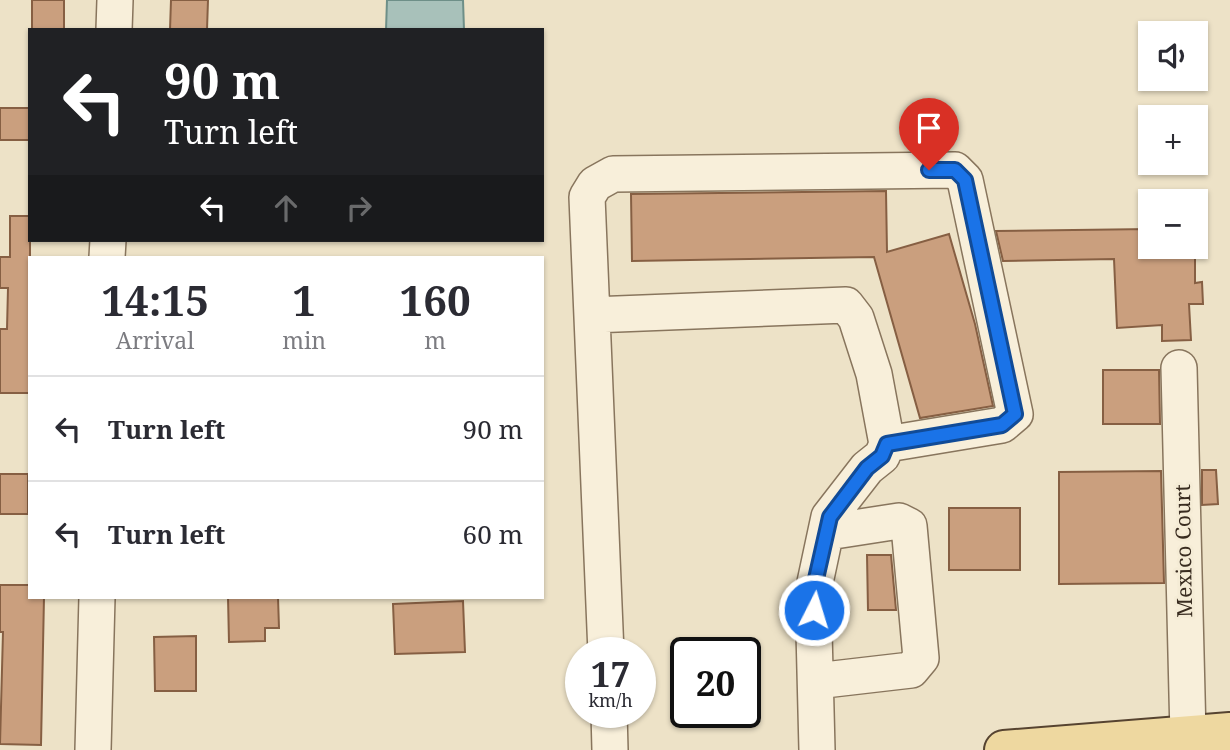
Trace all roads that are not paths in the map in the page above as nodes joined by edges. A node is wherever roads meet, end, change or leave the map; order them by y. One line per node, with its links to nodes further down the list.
1 (115, 0): 2 (street)
2 (114, 28)
3 (592, 315): 5 (street); 5 (street); 8 (street)
4 (1179, 368): 12 (street, Mexico Court)
5 (887, 444): 6 (street)
6 (828, 532): 9 (street); 9 (street)
7 (97, 599): 13 (street)
8 (605, 637)
9 (816, 681): 15 (street)
10 (609, 728): 14 (street)
11 (1230, 732): 12 (main road)
12 (1188, 735): 16 (main road)
13 (93, 750)
14 (610, 750)
15 (817, 750)
16 (1004, 750)

